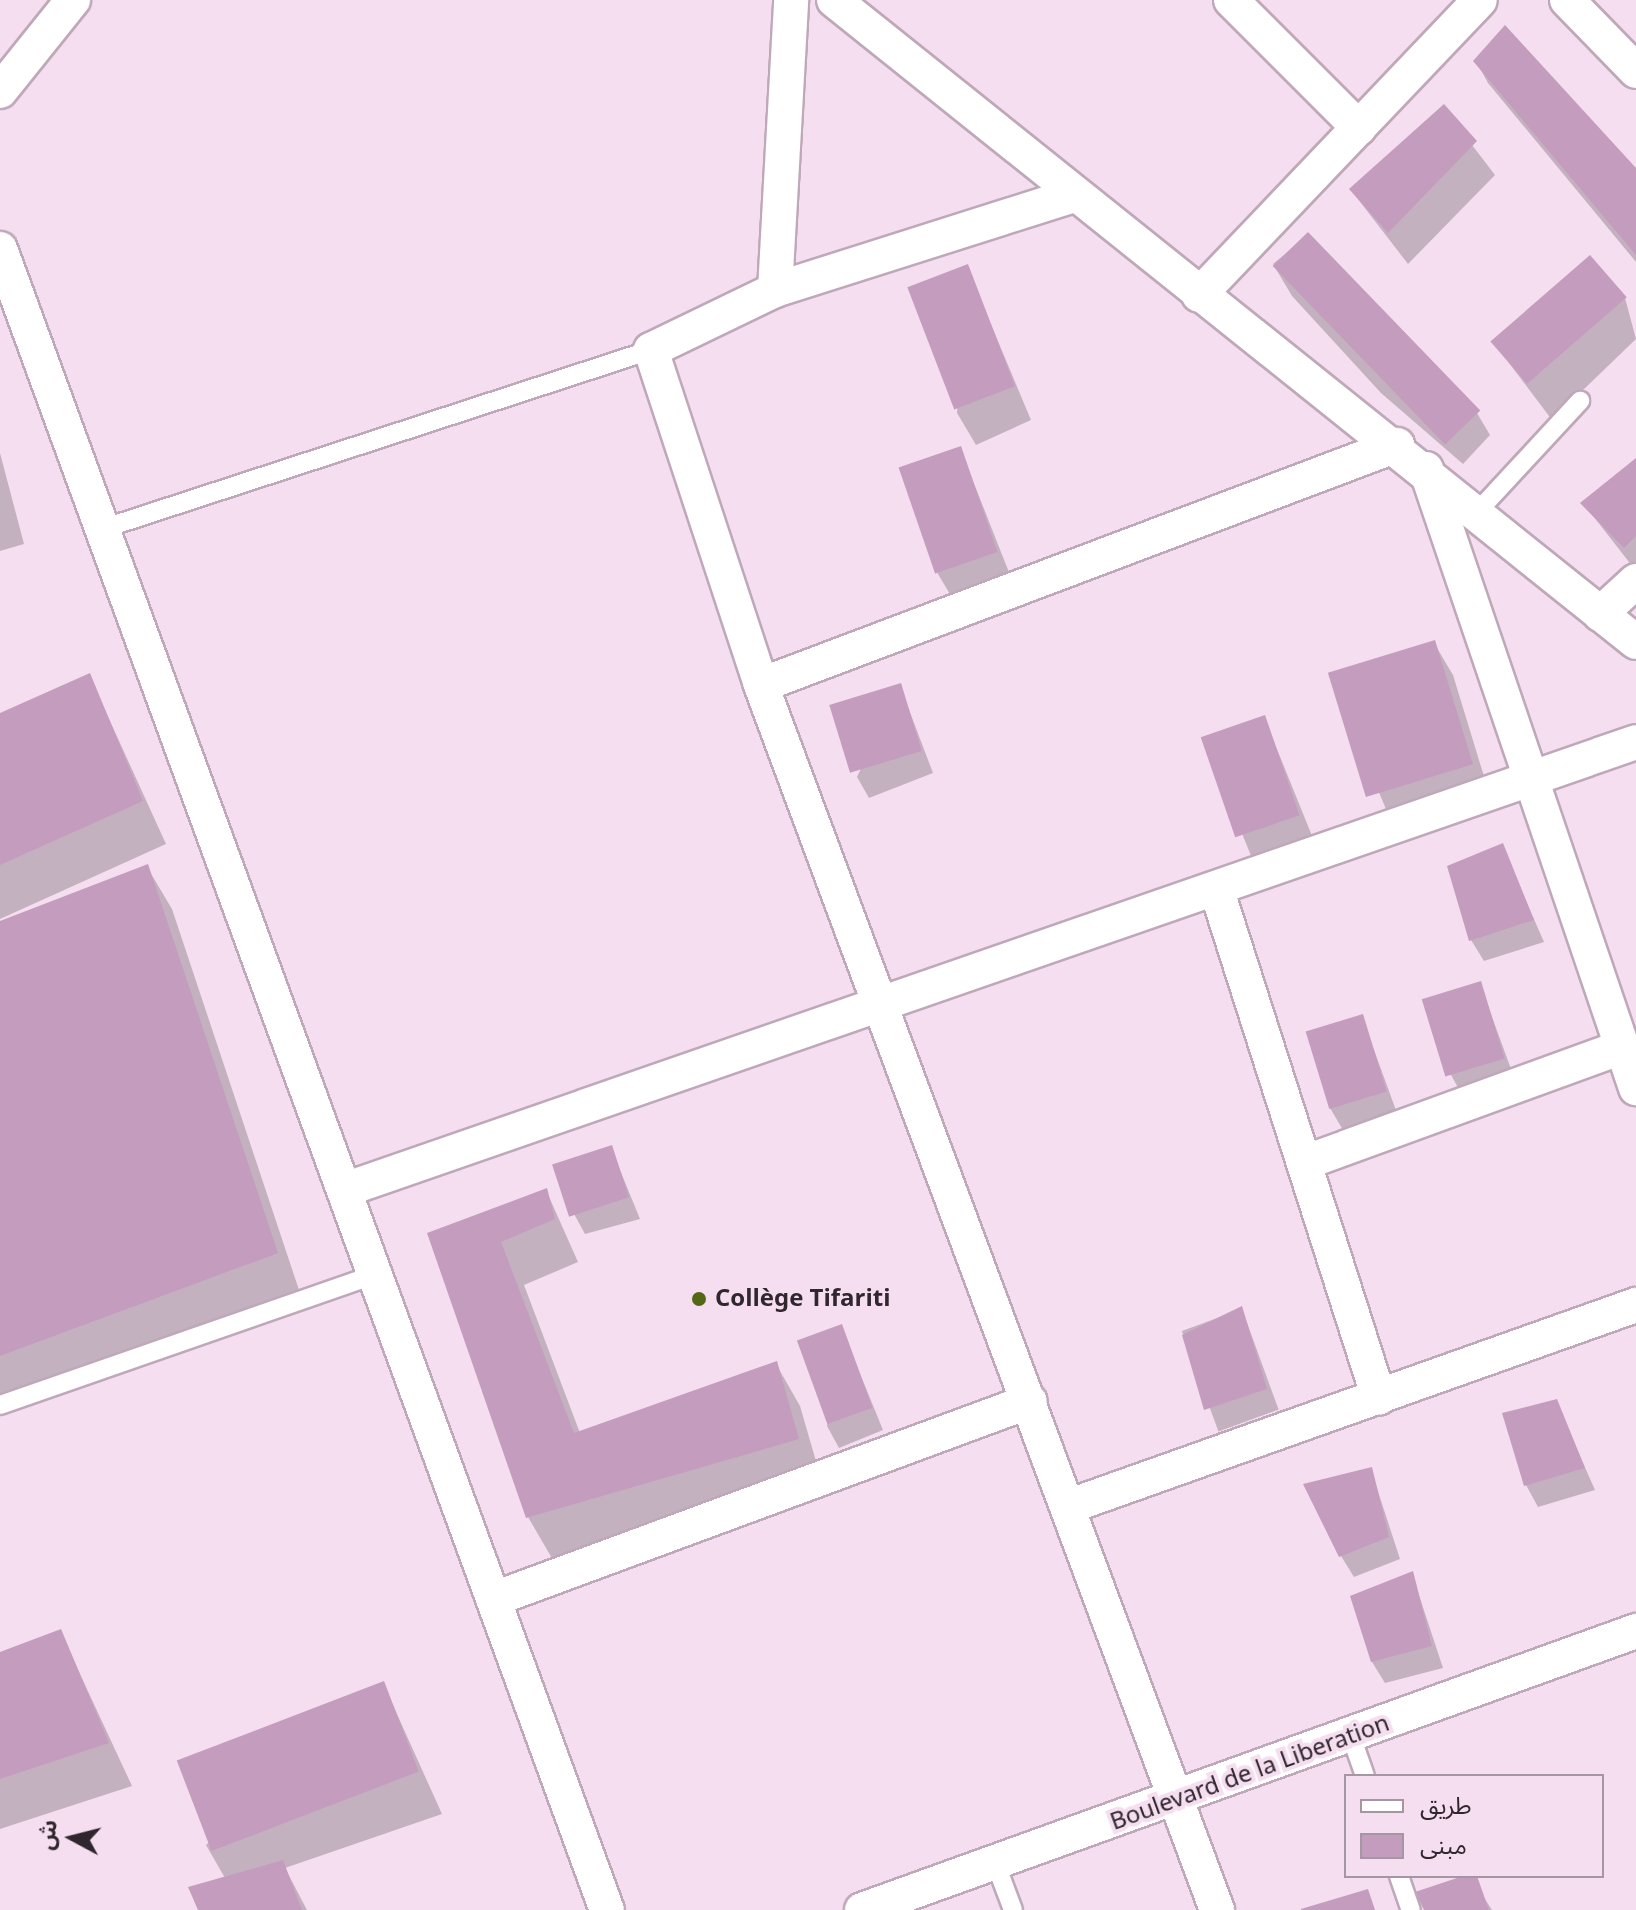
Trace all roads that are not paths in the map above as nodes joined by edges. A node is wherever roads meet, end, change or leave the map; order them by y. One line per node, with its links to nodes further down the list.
1 (73, 0): 8 (street)
2 (791, 0): 12 (street)
3 (834, 0): 10 (street)
4 (1231, 0): 9 (street)
5 (1480, 0): 9 (street)
6 (1567, 0): 7 (street)
7 (1636, 71)
8 (0, 91)
9 (1359, 128): 13 (street)
10 (1074, 195): 12 (street); 13 (street)
11 (0, 249): 19 (street)
12 (775, 290): 14 (street)
13 (1199, 295): 16 (street)
14 (651, 350): 19 (lane); 23 (street)
15 (1580, 401): 18 (lane)
16 (1397, 445): 17 (street); 23 (street)
17 (1426, 469): 18 (street); 25 (street)
18 (1479, 510): 21 (street)
19 (102, 529): 31 (street)
20 (1636, 581): 21 (street)
21 (1600, 614): 22 (street)
22 (1636, 642)
23 (761, 685): 27 (street)
24 (1636, 742): 25 (street)
25 (1528, 781): 26 (street); 28 (street)
26 (1216, 888): 27 (street); 30 (street)
27 (880, 1002): 31 (street); 35 (street)
28 (1622, 1047): 29 (street); 30 (street)
29 (1636, 1088)
30 (1309, 1161): 34 (street)
31 (344, 1190): 32 (street)
32 (373, 1275): 36 (lane); 38 (street)
33 (1636, 1305): 34 (street)
34 (1379, 1398): 37 (street)
35 (1030, 1401): 37 (street); 38 (street)
36 (0, 1405)
37 (1067, 1507): 42 (street)
38 (494, 1599): 45 (street)
39 (1636, 1631): 40 (street, Boulevard de la Liberation)
40 (1351, 1736): 41 (lane); 42 (street, Boulevard de la Liberation)
41 (1364, 1774)
42 (1180, 1800): 43 (street, Boulevard de la Liberation); 48 (street)
43 (995, 1862): 46 (street, Boulevard de la Liberation); 47 (lane)
44 (1400, 1878): 49 (lane)
45 (607, 1910)
46 (862, 1910)
47 (1013, 1910)
48 (1217, 1910)
49 (1411, 1910)

